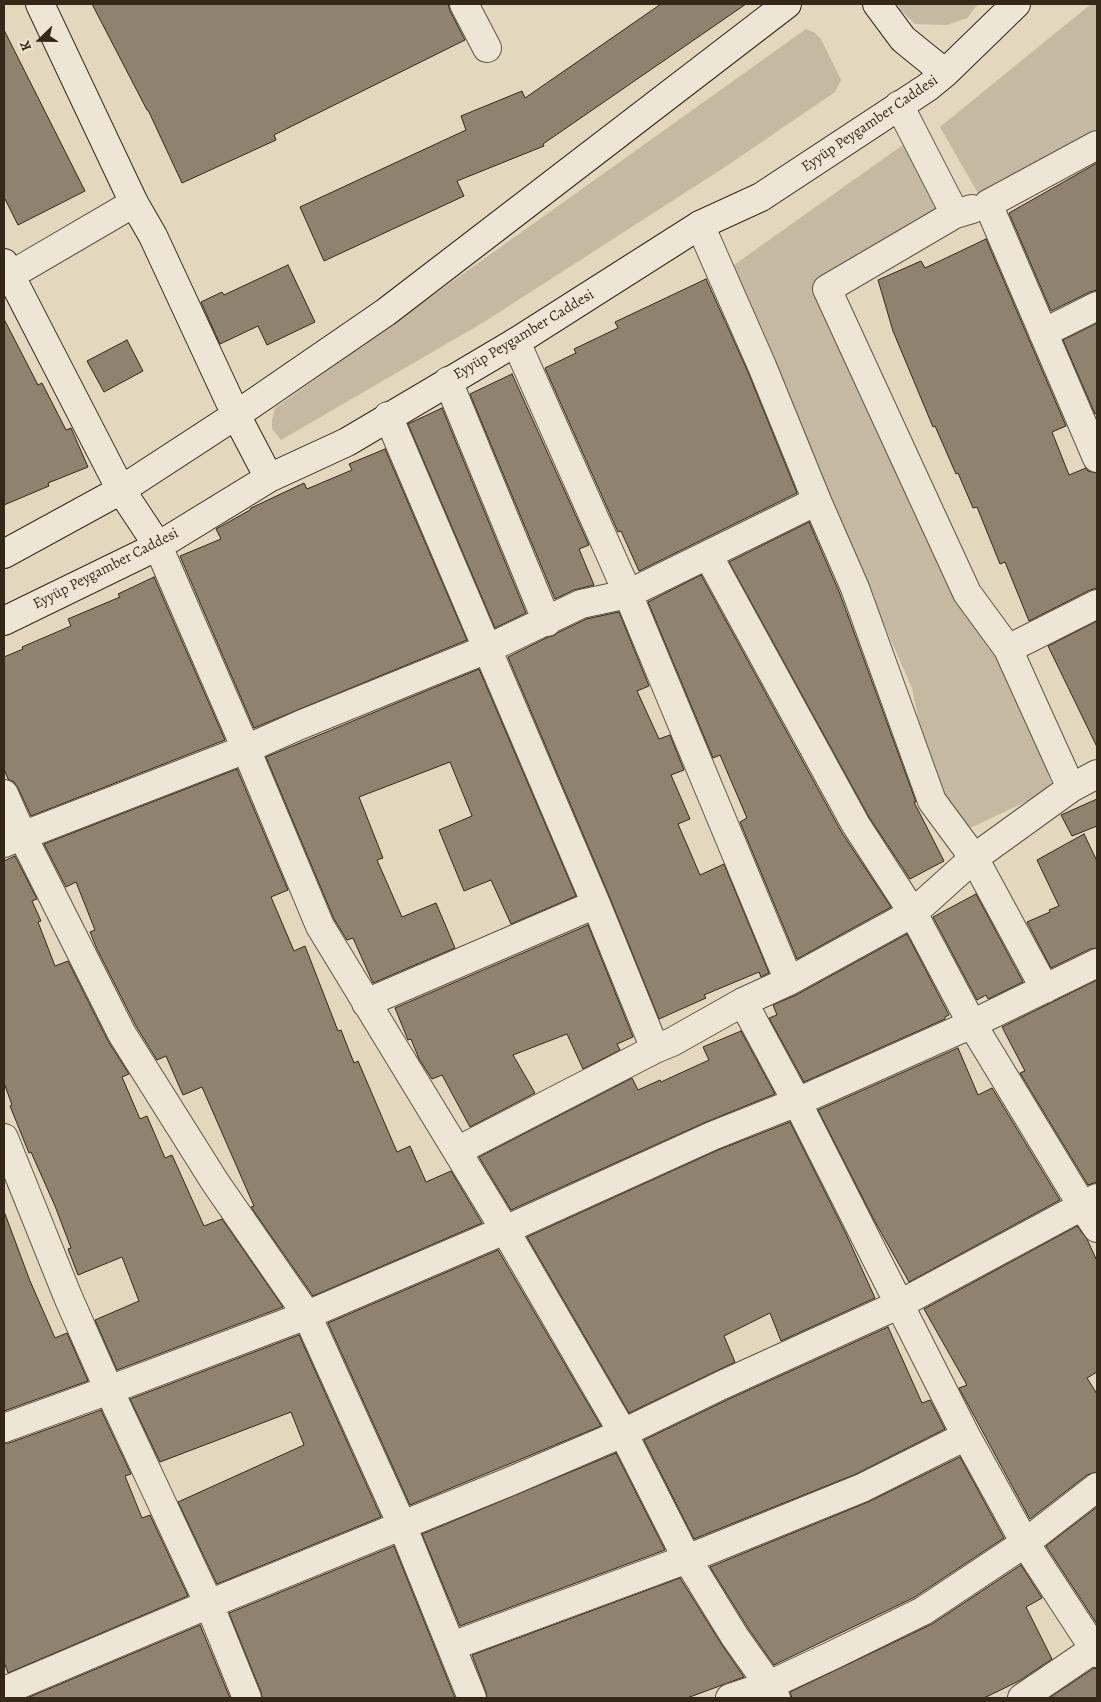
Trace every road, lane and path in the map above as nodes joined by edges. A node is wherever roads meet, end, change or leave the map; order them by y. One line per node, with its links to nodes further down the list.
1 (40, 4): 10 (street)
2 (464, 4): 6 (street)
3 (787, 4): 19 (street)
4 (877, 4): 7 (street)
5 (1016, 4): 7 (street, Eyyüp Peygamber Caddesi)
6 (487, 48)
7 (945, 73): 8 (street, Eyyüp Peygamber Caddesi)
8 (899, 106): 12 (street); 13 (street, Eyyüp Peygamber Caddesi)
9 (1097, 145): 11 (street)
10 (134, 204): 14 (street); 19 (street)
11 (988, 204): 12 (street); 16 (street)
12 (955, 214): 33 (street)
13 (700, 225): 17 (street, Eyyüp Peygamber Caddesi); 24 (street)
14 (6, 272): 23 (street)
15 (1097, 306): 16 (street)
16 (1043, 334): 21 (street)
17 (516, 342): 18 (street, Eyyüp Peygamber Caddesi); 28 (street)
18 (448, 381): 20 (street, Eyyüp Peygamber Caddesi); 31 (street)
19 (236, 415): 22 (street); 23 (street)
20 (388, 416): 22 (street, Eyyüp Peygamber Caddesi); 32 (street)
21 (1097, 458)
22 (269, 478): 25 (street, Eyyüp Peygamber Caddesi)
23 (121, 490): 25 (street); 26 (street)
24 (817, 501): 27 (street); 39 (street)
25 (158, 546): 30 (street, Eyyüp Peygamber Caddesi); 34 (street)
26 (4, 554)
27 (708, 554): 28 (street); 41 (street)
28 (628, 594): 31 (street); 43 (street)
29 (1097, 604): 33 (street)
30 (4, 621)
31 (547, 622): 32 (street)
32 (487, 649): 34 (street); 40 (street)
33 (1008, 649): 36 (street)
34 (246, 749): 38 (street); 46 (street)
35 (1097, 774): 36 (street)
36 (1071, 788): 39 (street)
37 (4, 794): 38 (street)
38 (13, 839): 55 (street)
39 (974, 858): 41 (street); 44 (street)
40 (596, 904): 46 (street); 48 (street)
41 (913, 913): 43 (street); 47 (street)
42 (1097, 962): 44 (street)
43 (789, 980): 45 (street)
44 (1045, 989): 47 (street)
45 (743, 1002): 48 (street); 49 (street)
46 (366, 1003): 51 (street)
47 (972, 1024): 49 (street); 52 (street)
48 (655, 1049): 51 (street)
49 (798, 1102): 53 (street); 54 (street)
50 (4, 1138): 56 (street)
51 (457, 1151): 53 (street)
52 (1092, 1211): 54 (street)
53 (505, 1230): 55 (street); 58 (street)
54 (900, 1304): 58 (street); 59 (street)
55 (307, 1315): 56 (street); 61 (street)
56 (109, 1390): 57 (street); 64 (street)
57 (4, 1428)
58 (623, 1433): 61 (street); 63 (street)
59 (966, 1436): 62 (street); 63 (street)
60 (1097, 1487): 62 (street)
61 (402, 1525): 64 (street); 65 (street)
62 (1024, 1543): 66 (street); 68 (street)
63 (687, 1559): 65 (street); 68 (street)
64 (209, 1604): 67 (street); 69 (street)
65 (452, 1646): 70 (street)
66 (1096, 1649): 72 (street)
67 (4, 1691)
68 (773, 1691): 71 (street)
69 (247, 1698)
70 (472, 1698)
71 (730, 1698)
72 (1022, 1698)

